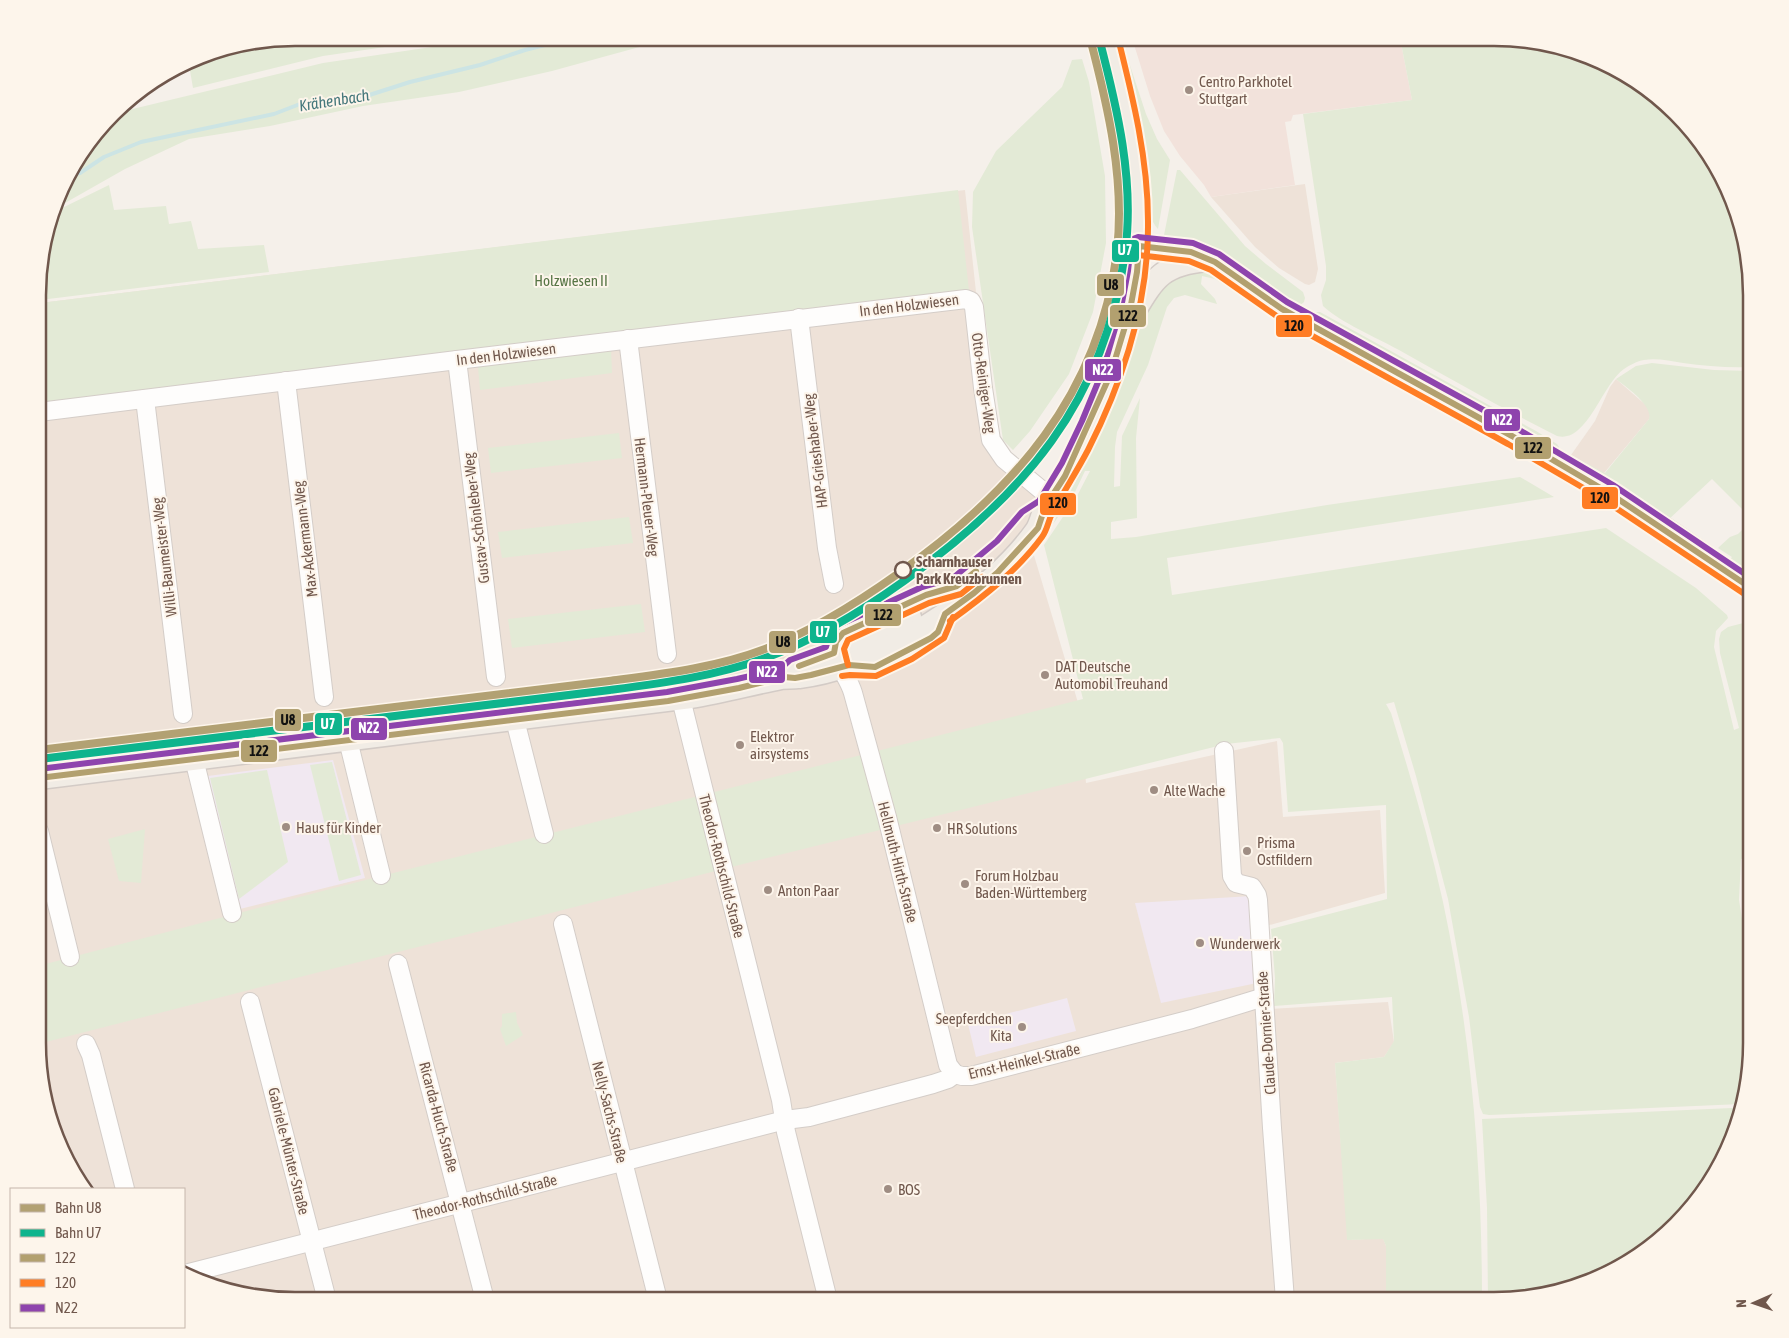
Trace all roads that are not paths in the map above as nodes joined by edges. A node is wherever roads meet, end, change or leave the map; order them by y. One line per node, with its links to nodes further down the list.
1 (1110, 46): 2 (main road)
2 (1139, 246): 3 (main road); 6 (main road)
3 (1210, 260): 6 (main road); 13 (main road)
4 (972, 303): 5 (street, In den Holzwiesen); 12 (street, Otto-Reiniger-Weg)
5 (799, 318): 7 (street, In den Holzwiesen); 14 (street, HAP-Grieshaber-Weg)
6 (1126, 326): 12 (main road)
7 (628, 339): 8 (street, In den Holzwiesen); 15 (street, Hermann-Pleuer-Weg)
8 (457, 360): 9 (street, In den Holzwiesen); 17 (street, Gustav-Schönleber-Weg)
9 (286, 381): 10 (street, In den Holzwiesen); 18 (street, Max-Ackermann-Weg)
10 (145, 399): 11 (street, In den Holzwiesen); 20 (street, Willi-Baumeister-Weg)
11 (46, 411)
12 (1048, 502): 16 (main road)
13 (1743, 583)
14 (834, 584)
15 (667, 654)
16 (837, 660): 19 (main road); 36 (street, Hellmuth-Hirth-Straße)
17 (496, 677)
18 (324, 697)
19 (681, 699): 21 (main road); 37 (street, Theodor-Rothschild-Straße)
20 (183, 714)
21 (515, 720): 22 (main road); 26 (street)
22 (348, 740): 24 (main road); 28 (street)
23 (1224, 751): 33 (street, Claude-Dornier-Straße)
24 (194, 758): 25 (main road); 29 (street)
25 (46, 777)
26 (544, 834)
27 (46, 862): 31 (street)
28 (381, 875)
29 (232, 913)
30 (563, 924): 38 (street, Nelly-Sachs-Straße)
31 (70, 957)
32 (398, 964): 40 (street, Ricarda-Huch-Straße)
33 (1264, 997): 36 (street, Ernst-Heinkel-Straße); 47 (street, Claude-Dornier-Straße)
34 (250, 1002): 41 (street, Gabriele-Münter-Straße)
35 (86, 1044): 39 (street)
36 (955, 1074): 37 (street, Ernst-Heinkel-Straße)
37 (785, 1120): 38 (street, Theodor-Rothschild-Straße); 46 (street, Theodor-Rothschild-Straße)
38 (622, 1162): 40 (street, Theodor-Rothschild-Straße); 45 (street, Nelly-Sachs-Straße)
39 (125, 1188)
40 (461, 1203): 41 (street, Theodor-Rothschild-Straße); 44 (street, Ricarda-Huch-Straße)
41 (312, 1241): 42 (street, Theodor-Rothschild-Straße); 43 (street, Gabriele-Münter-Straße)
42 (196, 1271)
43 (325, 1292)
44 (483, 1292)
45 (656, 1292)
46 (826, 1292)
47 (1284, 1292)

